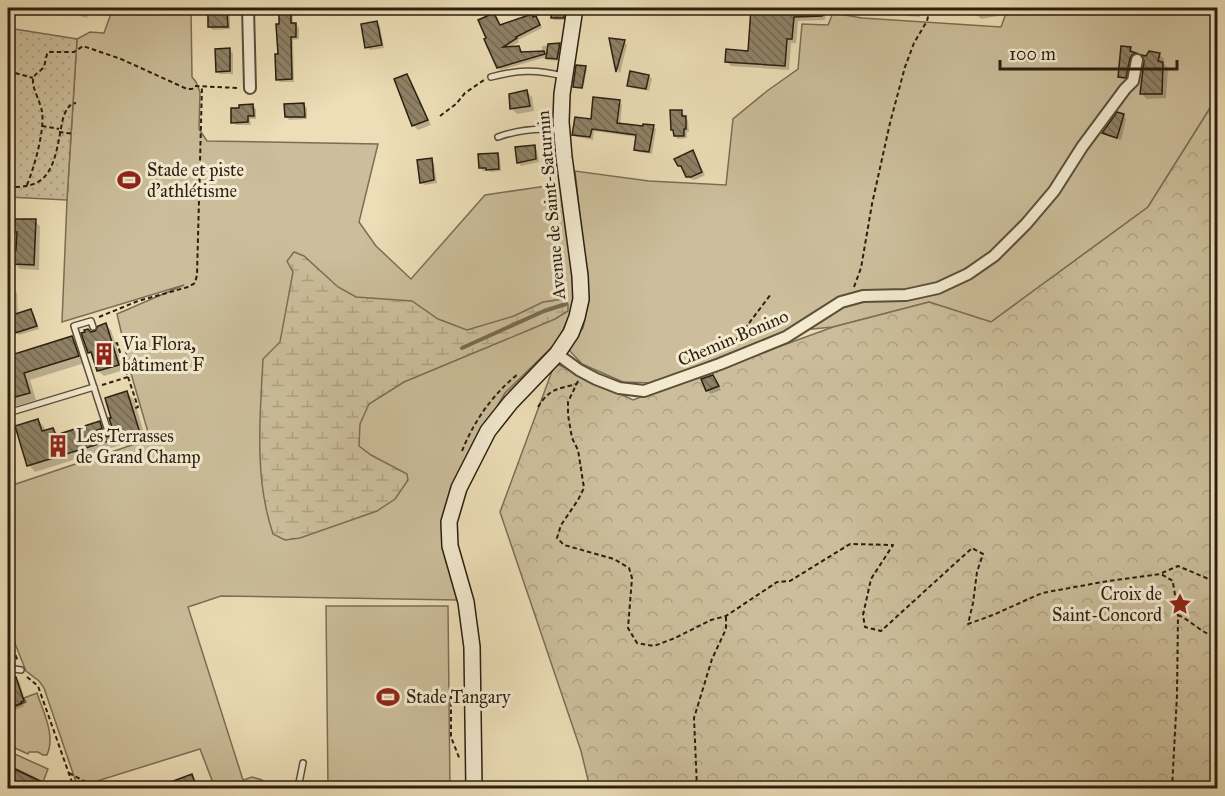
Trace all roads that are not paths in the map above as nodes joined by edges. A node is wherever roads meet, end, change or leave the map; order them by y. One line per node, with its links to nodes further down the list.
1 (248, 8): 6 (street)
2 (575, 8): 4 (main road, Avenue de Saint-Saturnin)
3 (1137, 60): 10 (street, Chemin Bonino)
4 (565, 76): 5 (lane); 7 (main road, Avenue de Saint-Saturnin)
5 (491, 77)
6 (250, 88)
7 (562, 130): 8 (lane); 10 (main road, Avenue de Saint-Saturnin)
8 (498, 137)
9 (93, 327): 11 (lane)
10 (558, 354): 18 (main road, Avenue de Saint-Saturnin)
11 (94, 387): 12 (lane); 13 (lane)
12 (8, 414)
13 (101, 433)
14 (8, 668): 15 (lane)
15 (21, 670)
16 (303, 763): 17 (lane)
17 (298, 789)
18 (474, 789)

